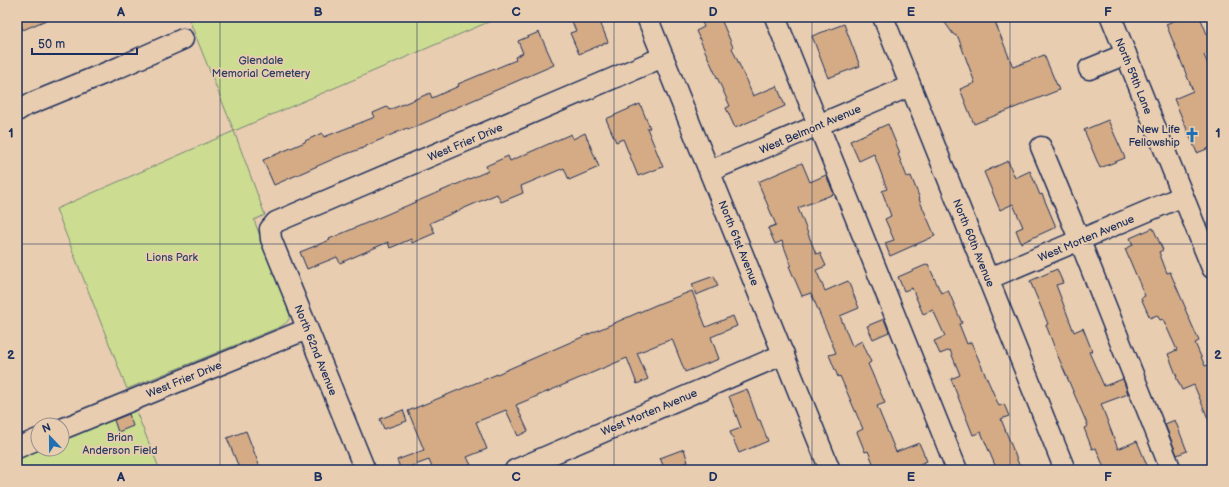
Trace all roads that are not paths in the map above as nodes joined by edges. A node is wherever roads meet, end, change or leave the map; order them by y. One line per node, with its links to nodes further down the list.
1 (647, 17): 7 (street, North 61st Avenue)
2 (774, 17): 11 (street)
3 (883, 17): 9 (street, North 60th Avenue)
4 (1111, 17): 6 (street, North 59th Lane)
5 (183, 39): 10 (street)
6 (1126, 54): 8 (street); 14 (street, North 59th Lane)
7 (663, 57): 13 (street, North 61st Avenue); 15 (street, West Frier Drive)
8 (1089, 68)
9 (910, 86): 11 (street, West Belmont Avenue); 18 (street, North 60th Avenue)
10 (17, 111)
11 (818, 126): 13 (street, West Belmont Avenue); 27 (street)
12 (1041, 146): 16 (street)
13 (710, 171): 20 (street, North 61st Avenue)
14 (1183, 196): 16 (street, West Morten Avenue); 17 (street, North 59th Lane)
15 (270, 229): 19 (street, North 62nd Avenue)
16 (1080, 241): 18 (street, West Morten Avenue); 29 (street)
17 (1212, 268)
18 (988, 279): 28 (street, North 60th Avenue)
19 (307, 330): 21 (street, West Frier Drive); 24 (street, North 62nd Avenue)
20 (784, 354): 25 (street, West Morten Avenue); 26 (street, North 61st Avenue)
21 (70, 426)
22 (30, 442): 23 (street)
23 (17, 448)
24 (365, 470)
25 (515, 470)
26 (830, 470)
27 (957, 470)
28 (1065, 470)
29 (1172, 470)

